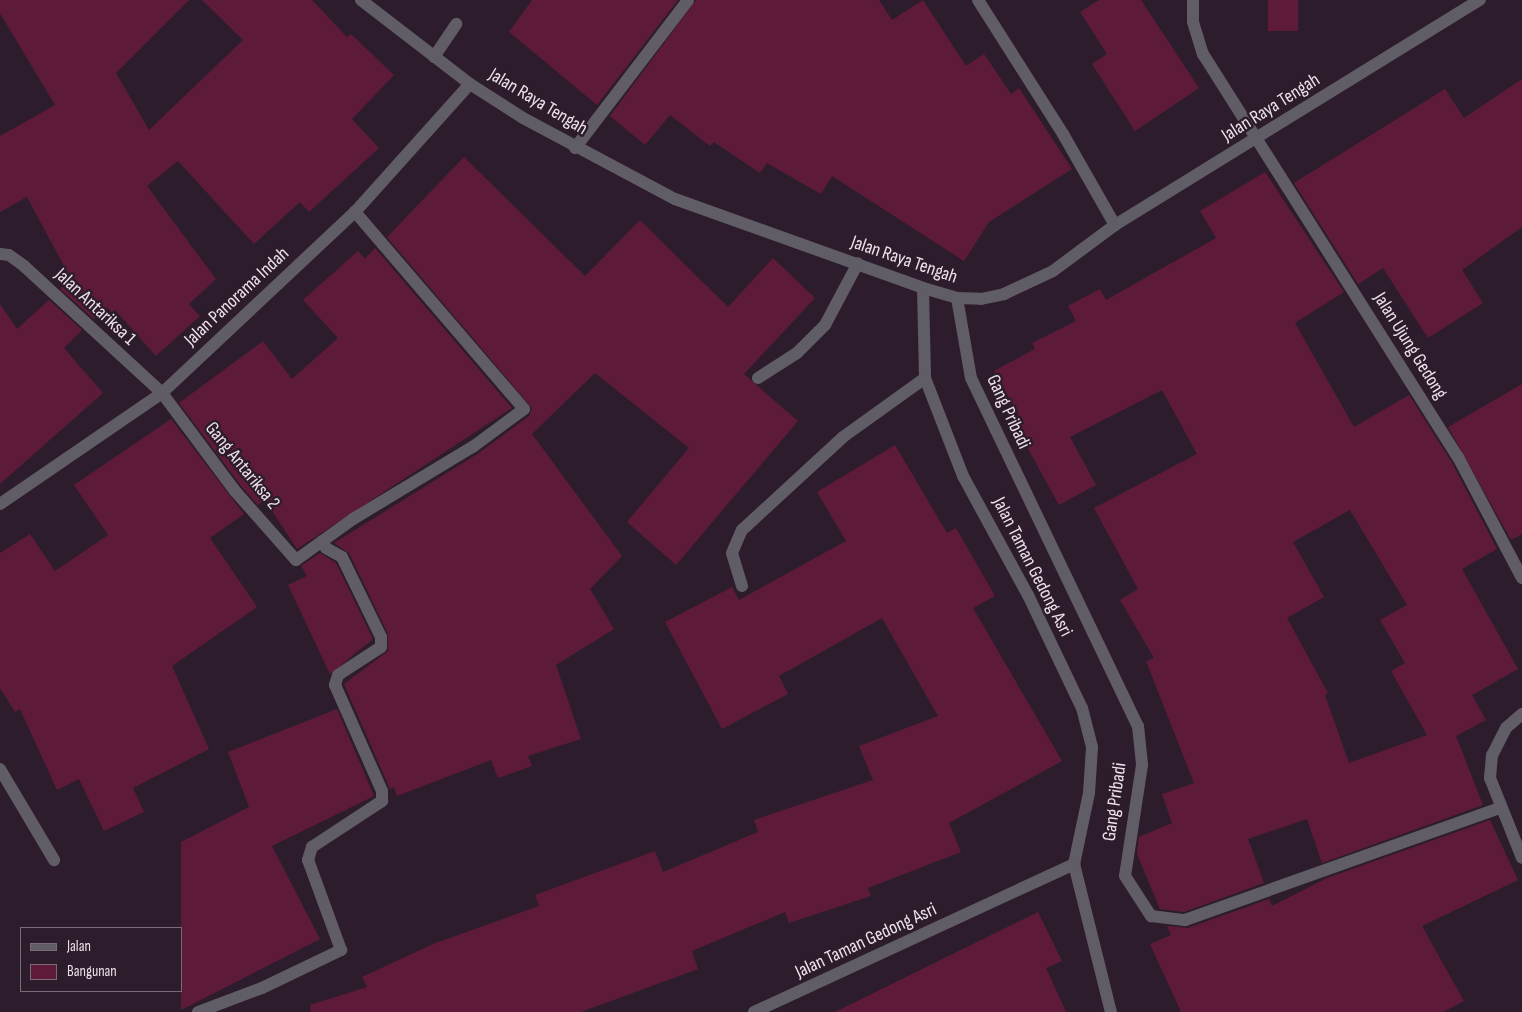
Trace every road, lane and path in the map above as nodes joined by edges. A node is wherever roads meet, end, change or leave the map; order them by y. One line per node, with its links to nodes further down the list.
1 (361, 0): 7 (street, Jalan Raya Tengah)
2 (688, 0): 10 (street)
3 (978, 0): 12 (street)
4 (1192, 0): 9 (street, Jalan Ujung Gedong)
5 (1480, 0): 9 (street, Jalan Raya Tengah)
6 (456, 24): 7 (street)
7 (434, 57): 8 (street, Jalan Raya Tengah)
8 (470, 84): 10 (street, Jalan Raya Tengah); 11 (street, Jalan Panorama Indah)
9 (1256, 140): 12 (street, Jalan Raya Tengah); 22 (street, Jalan Ujung Gedong)
10 (576, 148): 14 (street, Jalan Raya Tengah)
11 (355, 212): 19 (street, Jalan Panorama Indah); 21 (street)
12 (1115, 225): 16 (street, Jalan Raya Tengah)
13 (0, 254): 19 (street, Jalan Antariksa 1)
14 (858, 264): 15 (street, Jalan Raya Tengah); 17 (street)
15 (922, 288): 16 (street, Jalan Raya Tengah); 18 (street, Jalan Taman Gedong Asri)
16 (958, 298): 26 (street, Gang Pribadi)
17 (758, 378)
18 (925, 378): 23 (street); 29 (street, Jalan Taman Gedong Asri)
19 (162, 393): 20 (street, Jalan Panorama Indah); 21 (street, Gang Antariksa 2)
20 (0, 504)
21 (322, 541): 30 (street)
22 (1522, 578)
23 (742, 586)
24 (1522, 714): 26 (street)
25 (0, 769): 28 (street)
26 (1499, 808): 27 (street)
27 (1522, 858)
28 (54, 860)
29 (1074, 864): 31 (street, Jalan Taman Gedong Asri); 32 (street, Jalan Taman Gedong Asri)
30 (198, 1012)
31 (754, 1012)
32 (1111, 1012)

